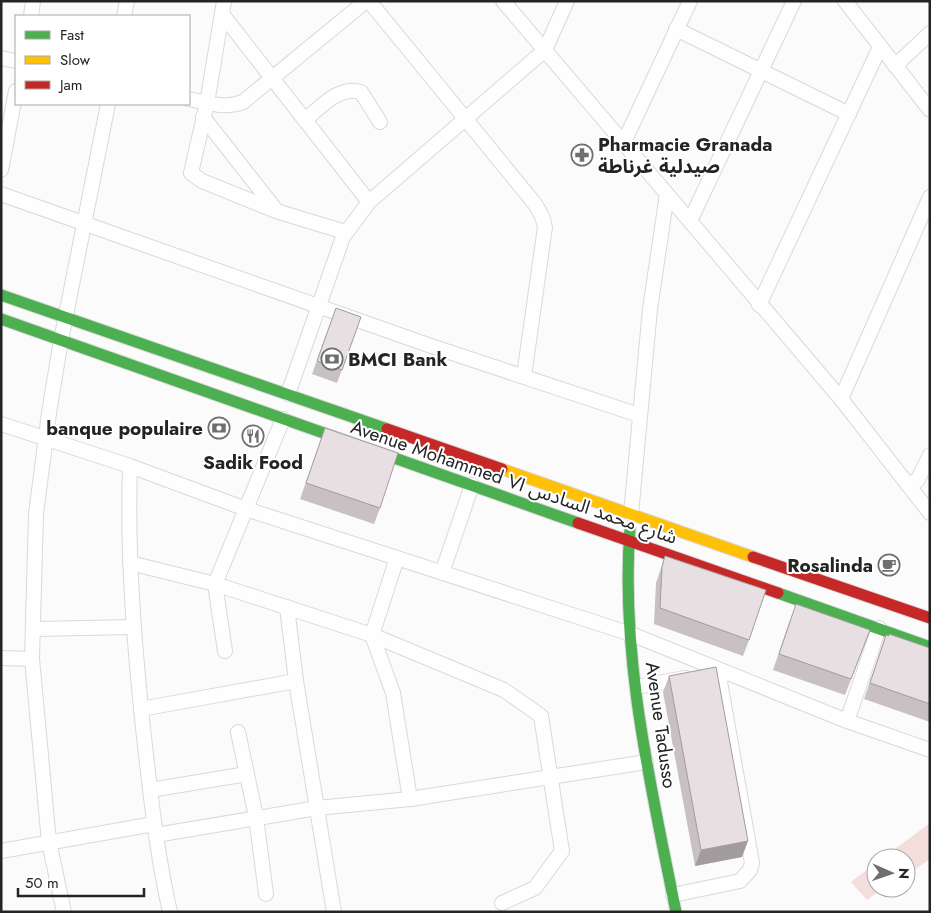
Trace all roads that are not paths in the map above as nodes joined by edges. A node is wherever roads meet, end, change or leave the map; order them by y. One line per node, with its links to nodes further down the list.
1 (33, 1): 10 (street)
2 (127, 1): 11 (street)
3 (367, 1): 20 (street); 28 (street)
4 (503, 1): 15 (street)
5 (568, 1): 15 (street)
6 (690, 1): 12 (street)
7 (794, 1): 19 (street)
8 (845, 1): 14 (street)
9 (223, 8): 20 (street); 24 (street)
10 (30, 15)
11 (124, 15)
12 (676, 29): 19 (street); 30 (street)
13 (930, 33): 18 (street)
14 (880, 47): 18 (street); 26 (street)
15 (544, 50): 28 (street); 30 (street)
16 (1, 58): 17 (street)
17 (15, 61)
18 (895, 66): 25 (street)
19 (761, 72): 26 (street); 37 (street)
20 (271, 77): 24 (street); 27 (street)
21 (15, 96): 31 (street)
22 (190, 100): 24 (street)
23 (108, 105): 38 (street)
24 (205, 110): 36 (street); 36 (street)
25 (930, 110)
26 (849, 114): 41 (street)
27 (305, 120): 29 (street); 35 (street)
28 (466, 120): 35 (street); 46 (street)
29 (380, 122)
30 (624, 142): 33 (street)
31 (1, 170)
32 (1, 194): 38 (street)
33 (667, 194): 37 (street); 49 (street)
34 (930, 197): 48 (street)
35 (369, 202): 39 (street)
36 (276, 211): 39 (street)
37 (690, 221): 41 (street)
38 (85, 224): 42 (street); 43 (street)
39 (345, 232): 42 (street)
40 (1, 295): 43 (main road, Avenue Mohammed VI شارع محمد السادس)
41 (760, 304): 48 (street)
42 (318, 306): 46 (street); 47 (street)
43 (66, 317): 45 (street); 47 (main road, Avenue Mohammed VI شارع محمد السادس)
44 (1, 319): 45 (main road, Avenue Mohammed VI شارع محمد السادس)
45 (61, 340): 50 (main road, Avenue Mohammed VI شارع محمد السادس); 52 (street)
46 (524, 376): 49 (street)
47 (288, 394): 59 (main road, Avenue Mohammed VI شارع محمد السادس)
48 (841, 400): 55 (street)
49 (639, 415): 59 (street)
50 (283, 419): 56 (main road, Avenue Mohammed VI شارع محمد السادس); 57 (street)
51 (1, 424): 52 (street)
52 (46, 440): 54 (street); 69 (street)
53 (930, 455): 55 (street)
54 (130, 466): 57 (street); 62 (street)
55 (918, 484): 58 (street)
56 (472, 485): 60 (main road, Avenue Mohammed VI شارع محمد السادس); 63 (street)
57 (246, 509): 61 (street); 64 (street)
58 (930, 513)
59 (631, 514): 60 (main road, Avenue Tadusso); 66 (main road, Avenue Mohammed VI شارع محمد السادس)
60 (628, 541): 68 (main road, Avenue Mohammed VI شارع محمد السادس); 70 (main road, Avenue Tadusso)
61 (397, 558): 63 (street); 71 (street)
62 (130, 563): 64 (street); 67 (street)
63 (442, 573): 70 (street)
64 (215, 584): 65 (street); 73 (street)
65 (287, 608): 71 (street); 77 (street)
66 (930, 618)
67 (133, 627): 69 (street); 79 (street)
68 (878, 628): 72 (main road, Avenue Mohammed VI شارع محمد السادس); 80 (street)
69 (34, 629): 75 (street)
70 (631, 634): 76 (street); 78 (main road, Avenue Tadusso)
71 (372, 635): 85 (street); 87 (street)
72 (930, 647)
73 (225, 651)
74 (1, 658): 75 (street)
75 (32, 659): 91 (street)
76 (722, 671): 78 (street); 80 (street); 94 (street)
77 (296, 681): 79 (street); 88 (street)
78 (637, 687): 83 (main road, Avenue Tadusso)
79 (141, 708): 86 (street)
80 (847, 721): 82 (street)
81 (238, 732): 84 (street)
82 (930, 750)
83 (646, 762): 85 (street); 94 (main road, Avenue Tadusso)
84 (247, 774): 86 (street); 89 (street)
85 (551, 778): 87 (street); 95 (street)
86 (150, 790): 90 (street)
87 (410, 799): 88 (street)
88 (317, 808): 89 (street); 98 (street)
89 (256, 817): 90 (street); 93 (street)
90 (155, 829): 91 (street); 97 (street)
91 (49, 842): 92 (street); 96 (street)
92 (1, 851)
93 (266, 894)
94 (673, 895): 99 (main road, Avenue Tadusso)
95 (502, 903)
96 (64, 912)
97 (170, 912)
98 (334, 912)
99 (676, 912)

